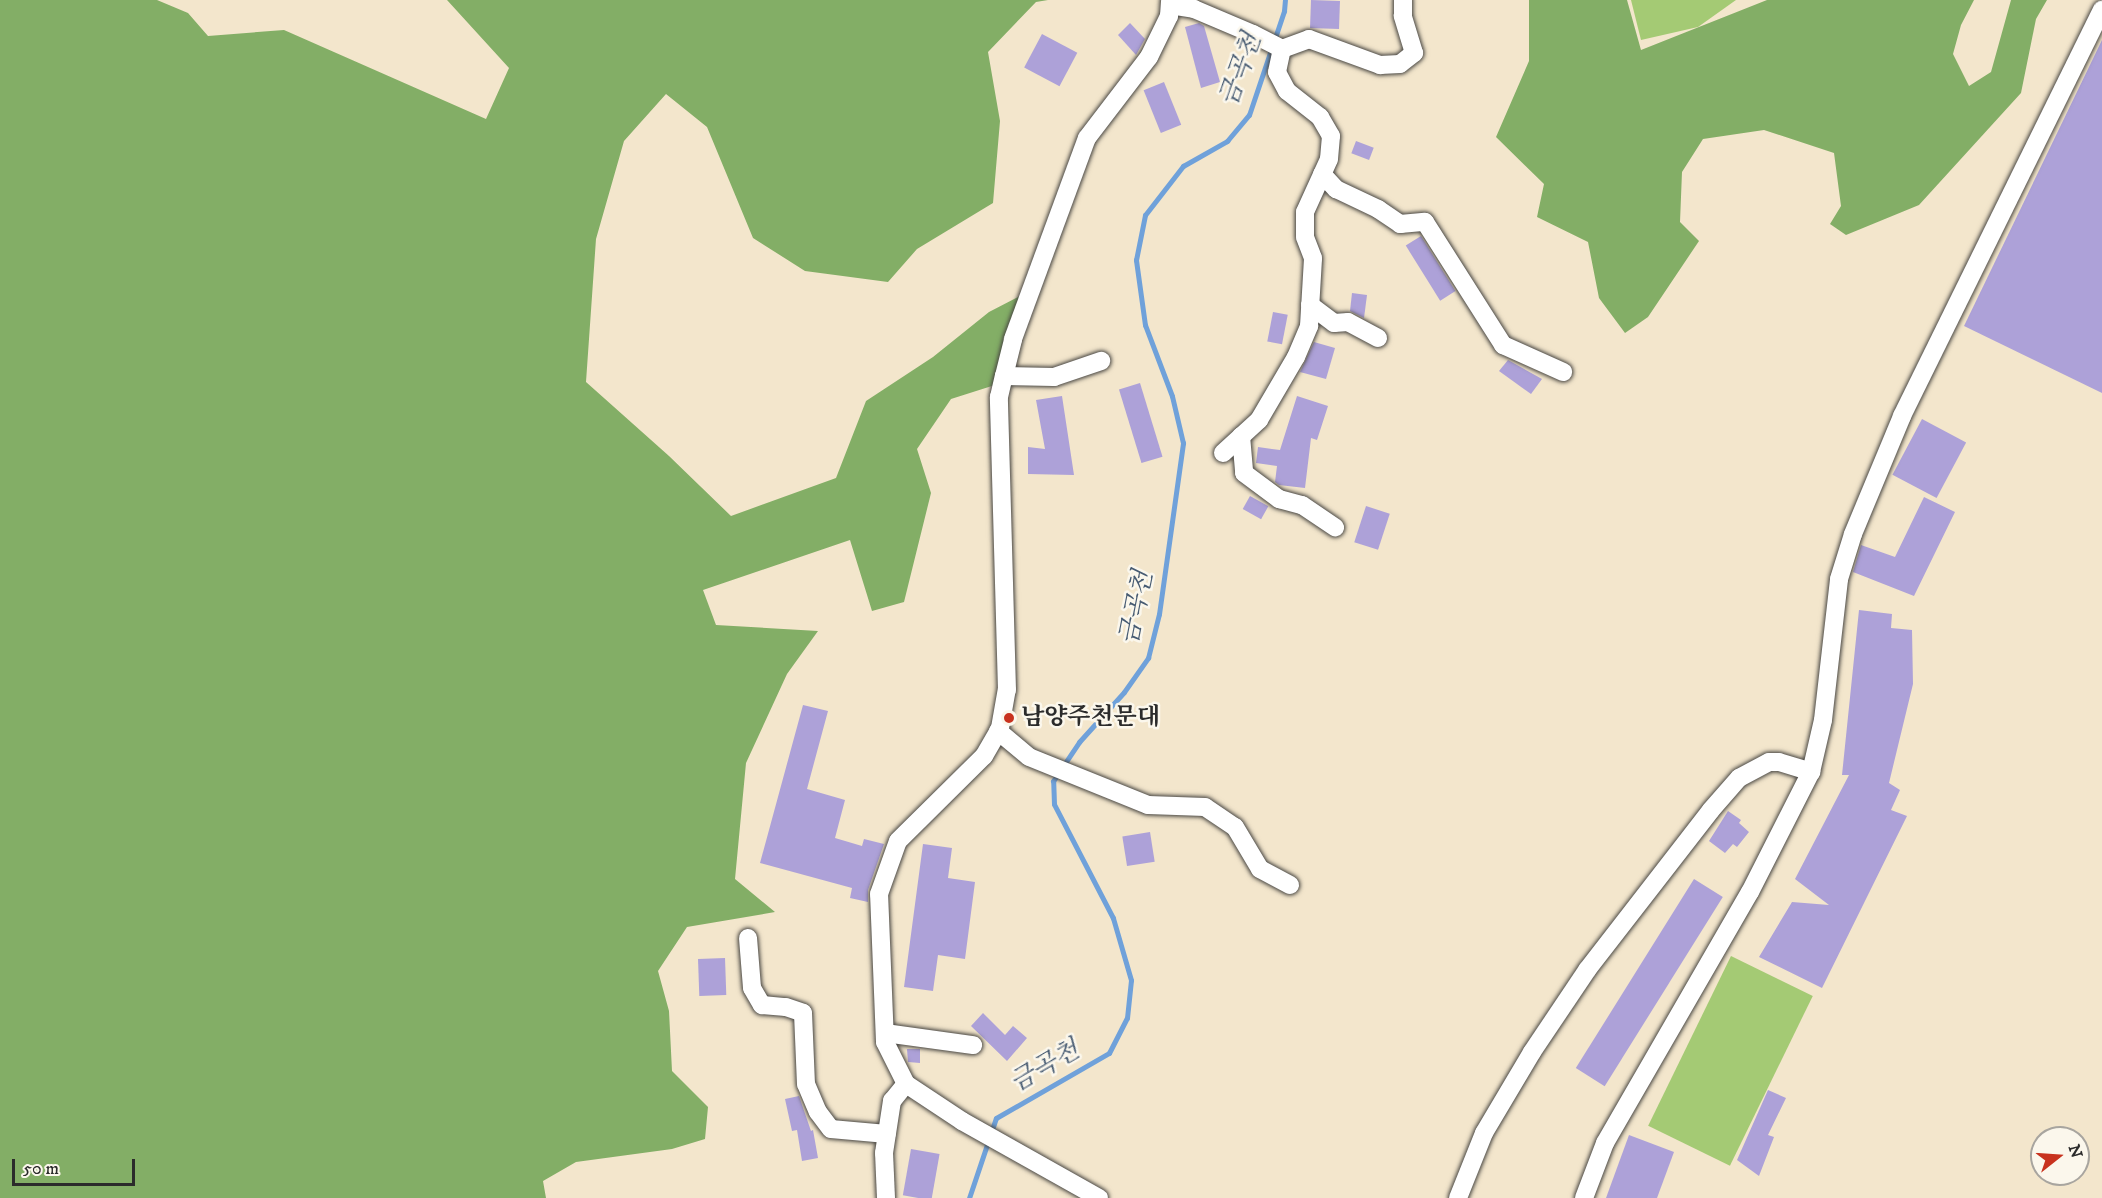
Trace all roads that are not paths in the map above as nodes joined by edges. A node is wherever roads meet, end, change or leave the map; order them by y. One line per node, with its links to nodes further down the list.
1 (1403, 0): 4 (street)
2 (1170, 3): 4 (street); 10 (street)
3 (2102, 10): 16 (street)
4 (1281, 49): 5 (street)
5 (1322, 174): 6 (street); 9 (street)
6 (1310, 304): 7 (street); 11 (street)
7 (1378, 338)
8 (1101, 361): 10 (street)
9 (1563, 372)
10 (1004, 376): 14 (street)
11 (1241, 436): 12 (street); 13 (street)
12 (1223, 453)
13 (1335, 527)
14 (998, 731): 18 (street); 20 (street)
15 (1781, 763): 16 (street); 17 (street); 28 (street)
16 (1811, 772): 17 (street)
17 (1801, 791): 29 (street)
18 (1290, 885)
19 (748, 938): 23 (street)
20 (885, 1033): 21 (street); 22 (street)
21 (973, 1046)
22 (906, 1084): 23 (street); 27 (street)
23 (887, 1134): 24 (street)
24 (884, 1153): 25 (street); 26 (street)
25 (875, 1198)
26 (886, 1198)
27 (1099, 1198)
28 (1458, 1198)
29 (1584, 1198)

